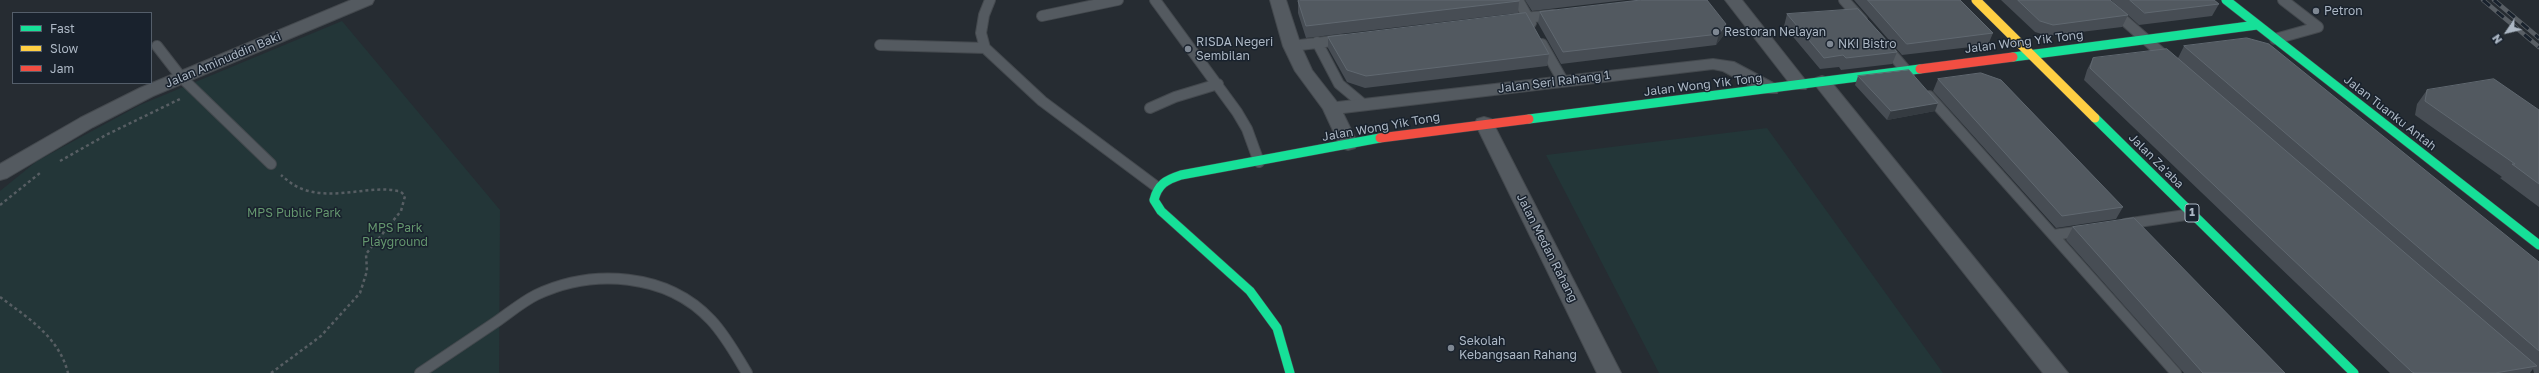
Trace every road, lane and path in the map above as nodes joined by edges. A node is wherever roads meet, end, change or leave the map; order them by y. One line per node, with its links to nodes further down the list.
1 (366, 0): 31 (street, Jalan Aminuddin Baki)
2 (990, 0): 27 (lane)
3 (1118, 0): 14 (lane)
4 (1155, 0): 34 (lane)
5 (1278, 0): 26 (street)
6 (1518, 0): 15 (lane)
7 (1733, 0): 35 (street)
8 (1844, 0): 18 (lane)
9 (1976, 0): 28 (main road, Jalan Za'aba / 1)
10 (2101, 0): 21 (lane)
11 (2226, 0): 17 (main road, Jalan Tuanku Antah)
12 (2283, 0): 19 (lane)
13 (1566, 13): 15 (lane)
14 (1042, 16)
15 (1528, 18): 16 (lane); 32 (lane)
16 (1504, 20)
17 (2257, 25): 19 (main road, Jalan Tuanku Antah); 21 (main road, Jalan Wong Yik Tong)
18 (1870, 29)
19 (2275, 38): 54 (main road, Jalan Tuanku Antah)
20 (1348, 39): 23 (lane)
21 (2145, 39): 28 (main road, Jalan Wong Yik Tong); 29 (lane)
22 (1880, 41): 30 (lane)
23 (1317, 42): 26 (lane); 38 (lane)
24 (880, 44): 27 (lane)
25 (157, 46): 31 (lane)
26 (1292, 46): 40 (street)
27 (985, 48): 48 (lane)
28 (2030, 54): 30 (main road, Jalan Wong Yik Tong); 50 (main road, Jalan Za'aba / 1)
29 (2175, 65)
30 (1906, 70): 33 (main road, Jalan Wong Yik Tong); 53 (lane)
31 (181, 77): 37 (lane); 47 (street, Jalan Aminuddin Baki)
32 (1563, 81): 36 (street, Jalan Seri Rahang 1); 38 (street, Jalan Seri Rahang 1)
33 (1822, 82): 35 (main road, Jalan Wong Yik Tong); 62 (street)
34 (1218, 84): 39 (lane); 43 (lane)
35 (1800, 84): 36 (main road, Jalan Wong Yik Tong)
36 (1770, 89): 41 (main road, Jalan Wong Yik Tong)
37 (197, 91): 44 (lane); 45 (path)
38 (1364, 104): 40 (street, Jalan Seri Rahang 1)
39 (1150, 108)
40 (1332, 108): 42 (street)
41 (1484, 123): 42 (main road, Jalan Wong Yik Tong); 61 (street, Jalan Medan Rahang)
42 (1348, 144): 43 (main road, Jalan Wong Yik Tong)
43 (1259, 162): 48 (main road, Jalan Wong Yik Tong)
44 (271, 164): 57 (path)
45 (54, 165)
46 (47, 169): 49 (path)
47 (0, 173)
48 (1156, 188): 60 (main road)
49 (0, 205)
50 (2192, 214): 51 (lane); 64 (main road, Jalan Za'aba / 1)
51 (2115, 226)
52 (2092, 229): 53 (lane)
53 (2053, 235): 63 (lane)
54 (2539, 245)
55 (0, 297): 56 (path)
56 (68, 373)
57 (271, 373)
58 (420, 373): 59 (lane)
59 (747, 373)
60 (1290, 373)
61 (1609, 373)
62 (2056, 373)
63 (2176, 373)
64 (2354, 373)

